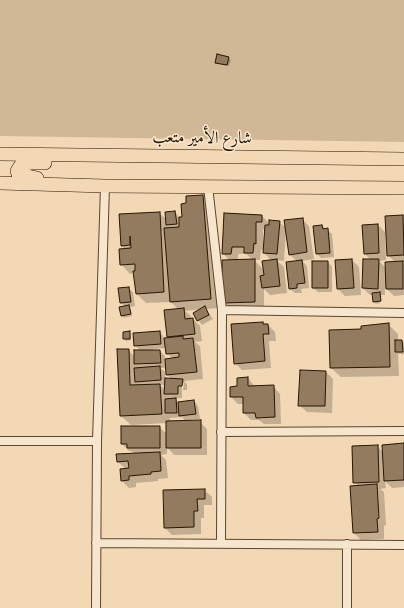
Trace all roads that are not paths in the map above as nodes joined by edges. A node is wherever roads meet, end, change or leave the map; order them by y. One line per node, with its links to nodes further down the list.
1 (0, 154): 2 (main road, شارع الأمير متعب)
2 (194, 157): 3 (main road, شارع الأمير متعب); 5 (main road)
3 (404, 159)
4 (0, 184): 5 (main road)
5 (105, 186): 6 (main road); 13 (street)
6 (208, 186): 7 (main road); 8 (street)
7 (404, 188)
8 (222, 310): 9 (street); 11 (street)
9 (404, 313)
10 (404, 430): 11 (street)
11 (221, 432): 15 (street)
12 (0, 441): 13 (street)
13 (97, 441): 14 (street)
14 (96, 543): 15 (street); 18 (street)
15 (221, 544): 16 (street)
16 (347, 544): 17 (street); 19 (street)
17 (404, 545)
18 (96, 608)
19 (347, 608)

